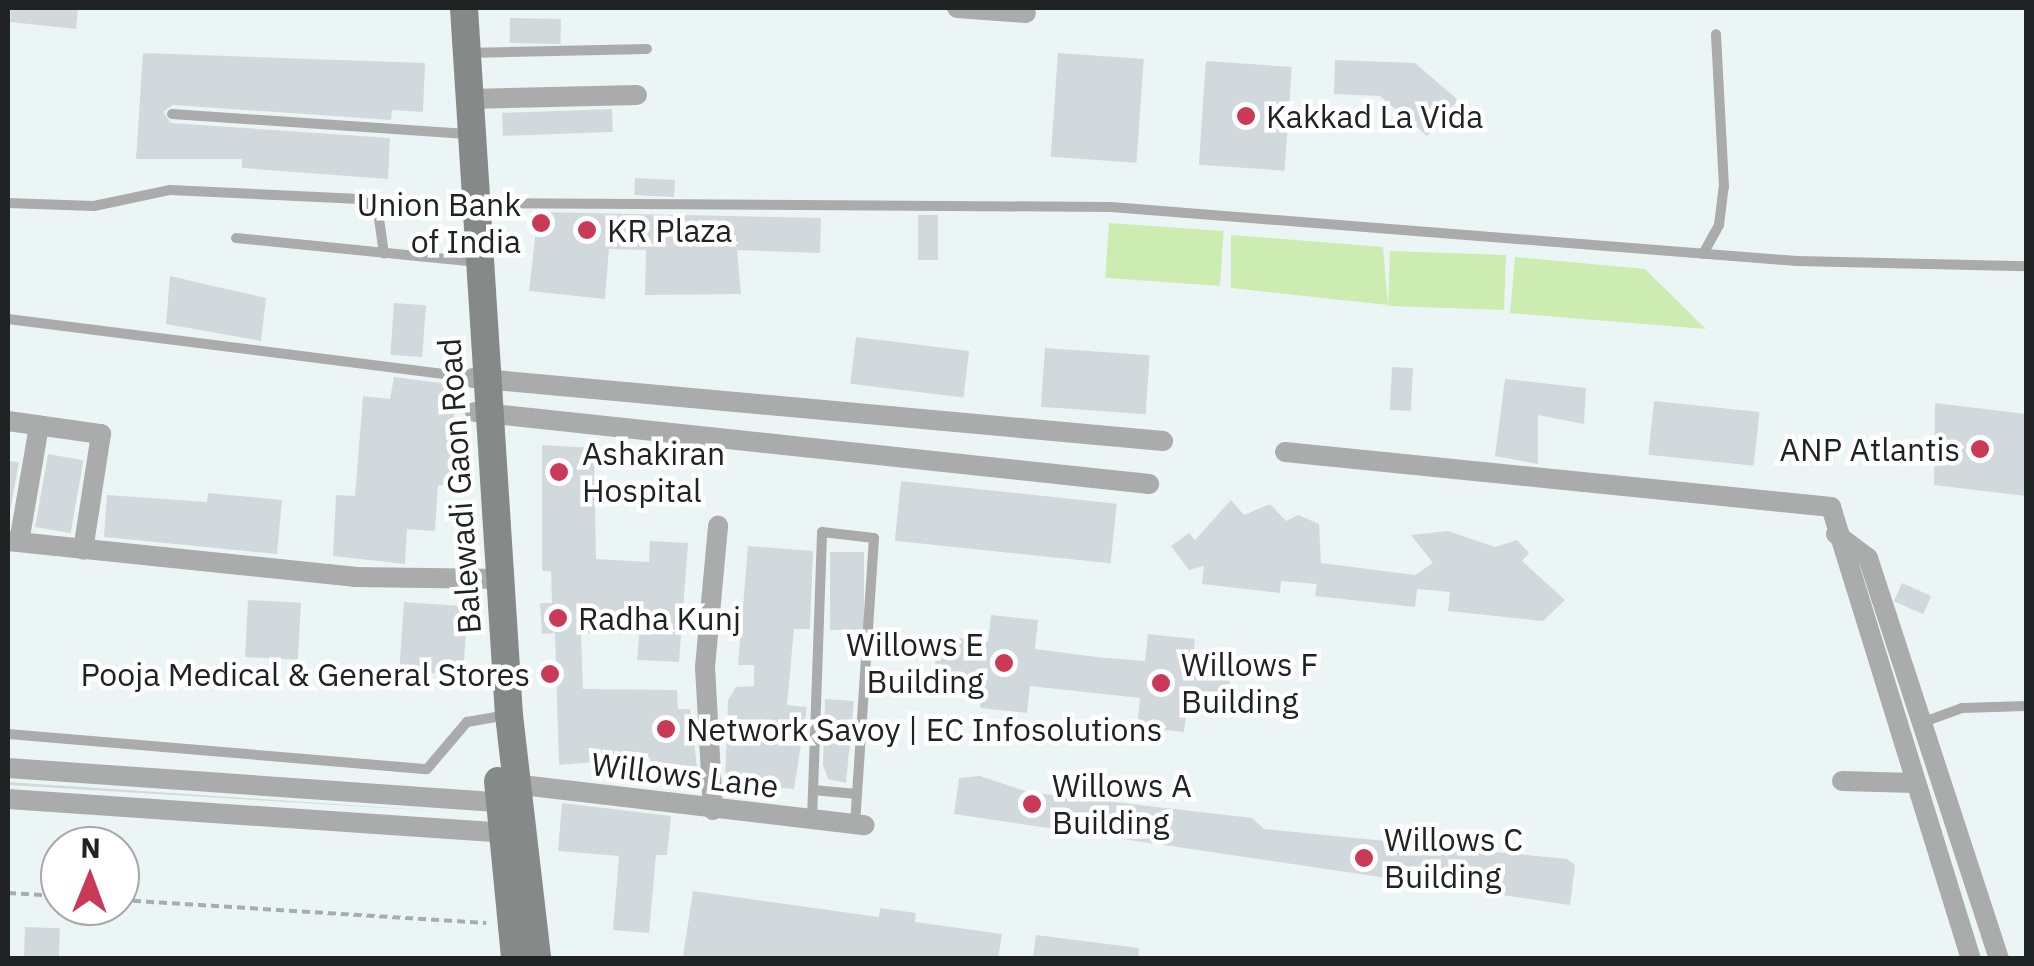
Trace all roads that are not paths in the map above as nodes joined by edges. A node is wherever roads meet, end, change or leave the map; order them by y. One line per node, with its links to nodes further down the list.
1 (454, 8): 11 (main road, Balewadi Gaon Road)
2 (464, 8): 7 (main road, Balewadi Gaon Road)
3 (957, 8): 4 (street)
4 (1026, 12)
5 (1716, 34): 16 (lane)
6 (647, 49): 7 (lane)
7 (466, 53): 9 (main road, Balewadi Gaon Road)
8 (637, 95): 9 (street)
9 (470, 99): 13 (main road, Balewadi Gaon Road)
10 (172, 114): 11 (lane)
11 (463, 134): 13 (main road, Balewadi Gaon Road)
12 (8, 203): 15 (lane)
13 (471, 203): 16 (lane); 17 (main road, Balewadi Gaon Road); 20 (main road, Balewadi Gaon Road)
14 (236, 238): 15 (lane)
15 (384, 254): 17 (lane)
16 (1703, 254): 18 (lane)
17 (468, 261): 20 (main road, Balewadi Gaon Road)
18 (2026, 266)
19 (8, 319): 20 (lane)
20 (480, 379): 21 (main road, Balewadi Gaon Road); 24 (street)
21 (482, 412): 26 (street); 31 (main road, Balewadi Gaon Road)
22 (8, 421): 23 (street)
23 (39, 426): 29 (street); 30 (street)
24 (1163, 441)
25 (1286, 452): 28 (street)
26 (1149, 484)
27 (718, 526): 44 (street)
28 (1836, 534): 34 (street); 38 (street)
29 (14, 541): 30 (street)
30 (83, 550): 31 (street)
31 (494, 580): 33 (main road, Balewadi Gaon Road)
32 (2026, 706): 34 (lane)
33 (501, 717): 35 (lane); 39 (main road, Balewadi Gaon Road)
34 (1921, 723): 52 (street)
35 (8, 734)
36 (8, 768): 43 (street, Willows Lane)
37 (1842, 781): 38 (street)
38 (1914, 783): 51 (street)
39 (505, 789): 43 (street, Willows Lane); 44 (street, Willows Lane); 48 (main road, Balewadi Gaon Road); 50 (main road, Balewadi Gaon Road)
40 (814, 790): 41 (lane); 41 (lane); 45 (lane)
41 (857, 794): 46 (lane)
42 (8, 799): 47 (street)
43 (460, 801): 47 (street)
44 (713, 810): 45 (street, Willows Lane)
45 (812, 820): 46 (street, Willows Lane)
46 (860, 825)
47 (458, 832): 48 (street)
48 (501, 833): 49 (main road, Balewadi Gaon Road)
49 (515, 958)
50 (538, 958)
51 (1971, 958)
52 (1999, 958)

